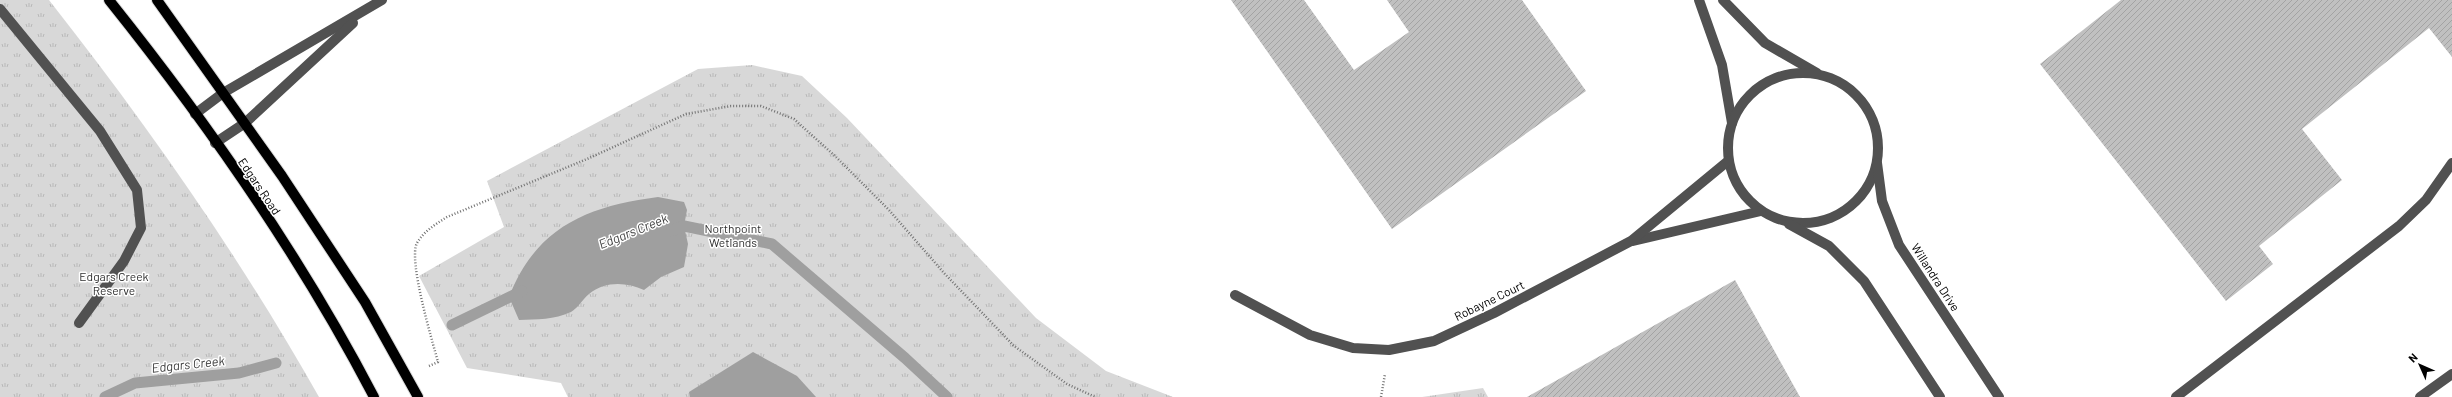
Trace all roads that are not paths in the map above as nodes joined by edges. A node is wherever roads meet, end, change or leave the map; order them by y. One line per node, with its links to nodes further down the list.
1 (109, 0): 10 (main road, Edgars Road)
2 (157, 0): 9 (main road, Edgars Road)
3 (382, 0): 7 (street)
4 (1699, 0): 12 (street)
5 (1723, 0): 8 (street)
6 (0, 9): 21 (street)
7 (366, 10): 9 (street); 11 (street)
8 (1821, 75): 12 (street); 15 (street)
9 (223, 93): 10 (street); 11 (main road, Edgars Road)
10 (195, 114): 13 (main road, Edgars Road)
11 (245, 123): 13 (street); 24 (main road, Edgars Road)
12 (1732, 123): 14 (street)
13 (216, 143): 23 (main road, Edgars Road)
14 (1728, 161): 17 (street); 19 (street, Robayne Court)
15 (1877, 161): 18 (street); 26 (street, Willandra Drive)
16 (2452, 162): 27 (street)
17 (1761, 211): 18 (street); 19 (street)
18 (1785, 222): 25 (street)
19 (1631, 241): 20 (street, Robayne Court)
20 (1235, 295)
21 (79, 324)
22 (2452, 374): 28 (street)
23 (374, 397)
24 (418, 397)
25 (1940, 397)
26 (1999, 397)
27 (2176, 397)
28 (2420, 397)

